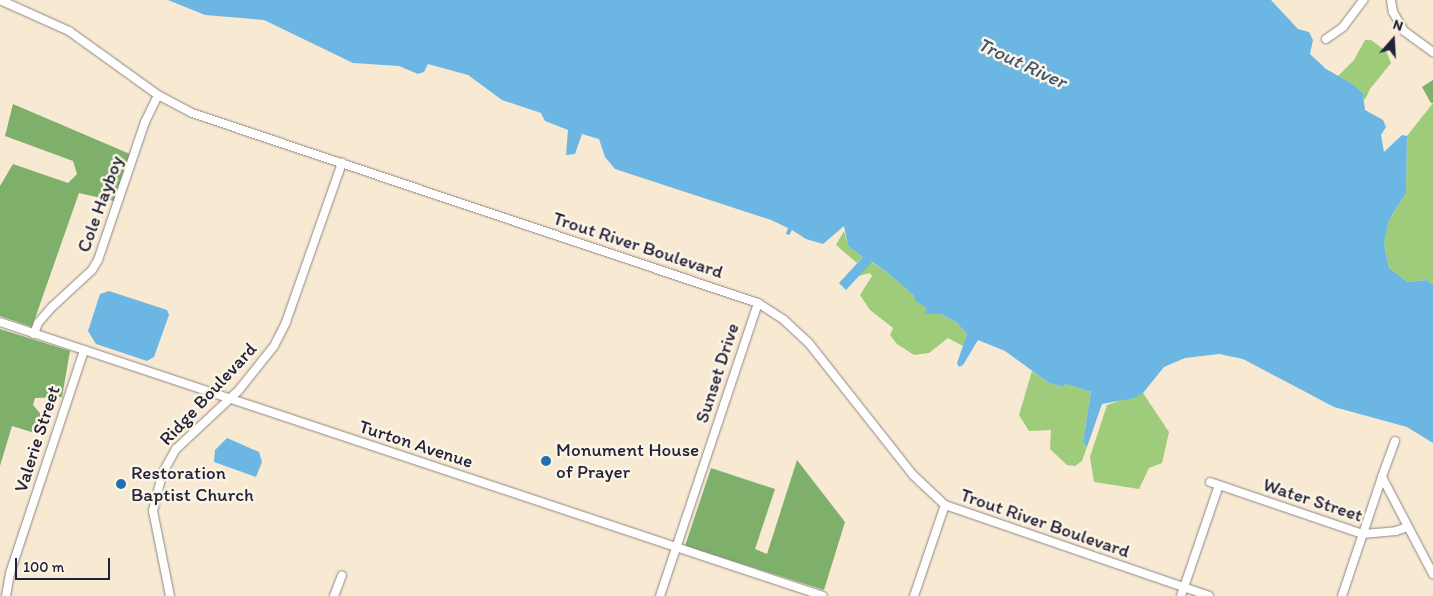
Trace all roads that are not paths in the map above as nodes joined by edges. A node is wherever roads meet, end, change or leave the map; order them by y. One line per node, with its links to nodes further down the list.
1 (0, 0): 6 (street, Trout River Boulevard)
2 (1363, 0): 4 (street)
3 (1390, 1): 5 (street)
4 (1326, 39)
5 (1433, 52)
6 (158, 95): 7 (street, Trout River Boulevard); 10 (street, Cole Hayboy)
7 (342, 163): 8 (street, Trout River Boulevard); 12 (street, Ridge Boulevard)
8 (758, 303): 17 (street, Trout River Boulevard); 20 (street, Sunset Drive)
9 (0, 322): 10 (street, Turton Avenue)
10 (34, 334): 11 (street, Turton Avenue)
11 (84, 350): 12 (street, Turton Avenue); 24 (street, Valerie Street)
12 (228, 398): 20 (street, Turton Avenue); 25 (street, Ridge Boulevard)
13 (1395, 441): 14 (street)
14 (1382, 478): 18 (street); 19 (street)
15 (1210, 482): 16 (street, Water Street)
16 (1219, 485): 19 (street, Water Street); 23 (street)
17 (945, 505): 23 (street, Trout River Boulevard); 29 (street)
18 (1407, 526): 19 (street, Water Street); 21 (street)
19 (1363, 534): 32 (street)
20 (676, 547): 27 (street, Sunset Drive); 28 (street, Turton Avenue)
21 (1433, 574)
22 (342, 575): 26 (street)
23 (1184, 587): 30 (street); 31 (street, Trout River Boulevard)
24 (6, 596)
25 (170, 596)
26 (334, 596)
27 (660, 596)
28 (822, 596)
29 (914, 596)
30 (1181, 596)
31 (1209, 596)
32 (1342, 596)

